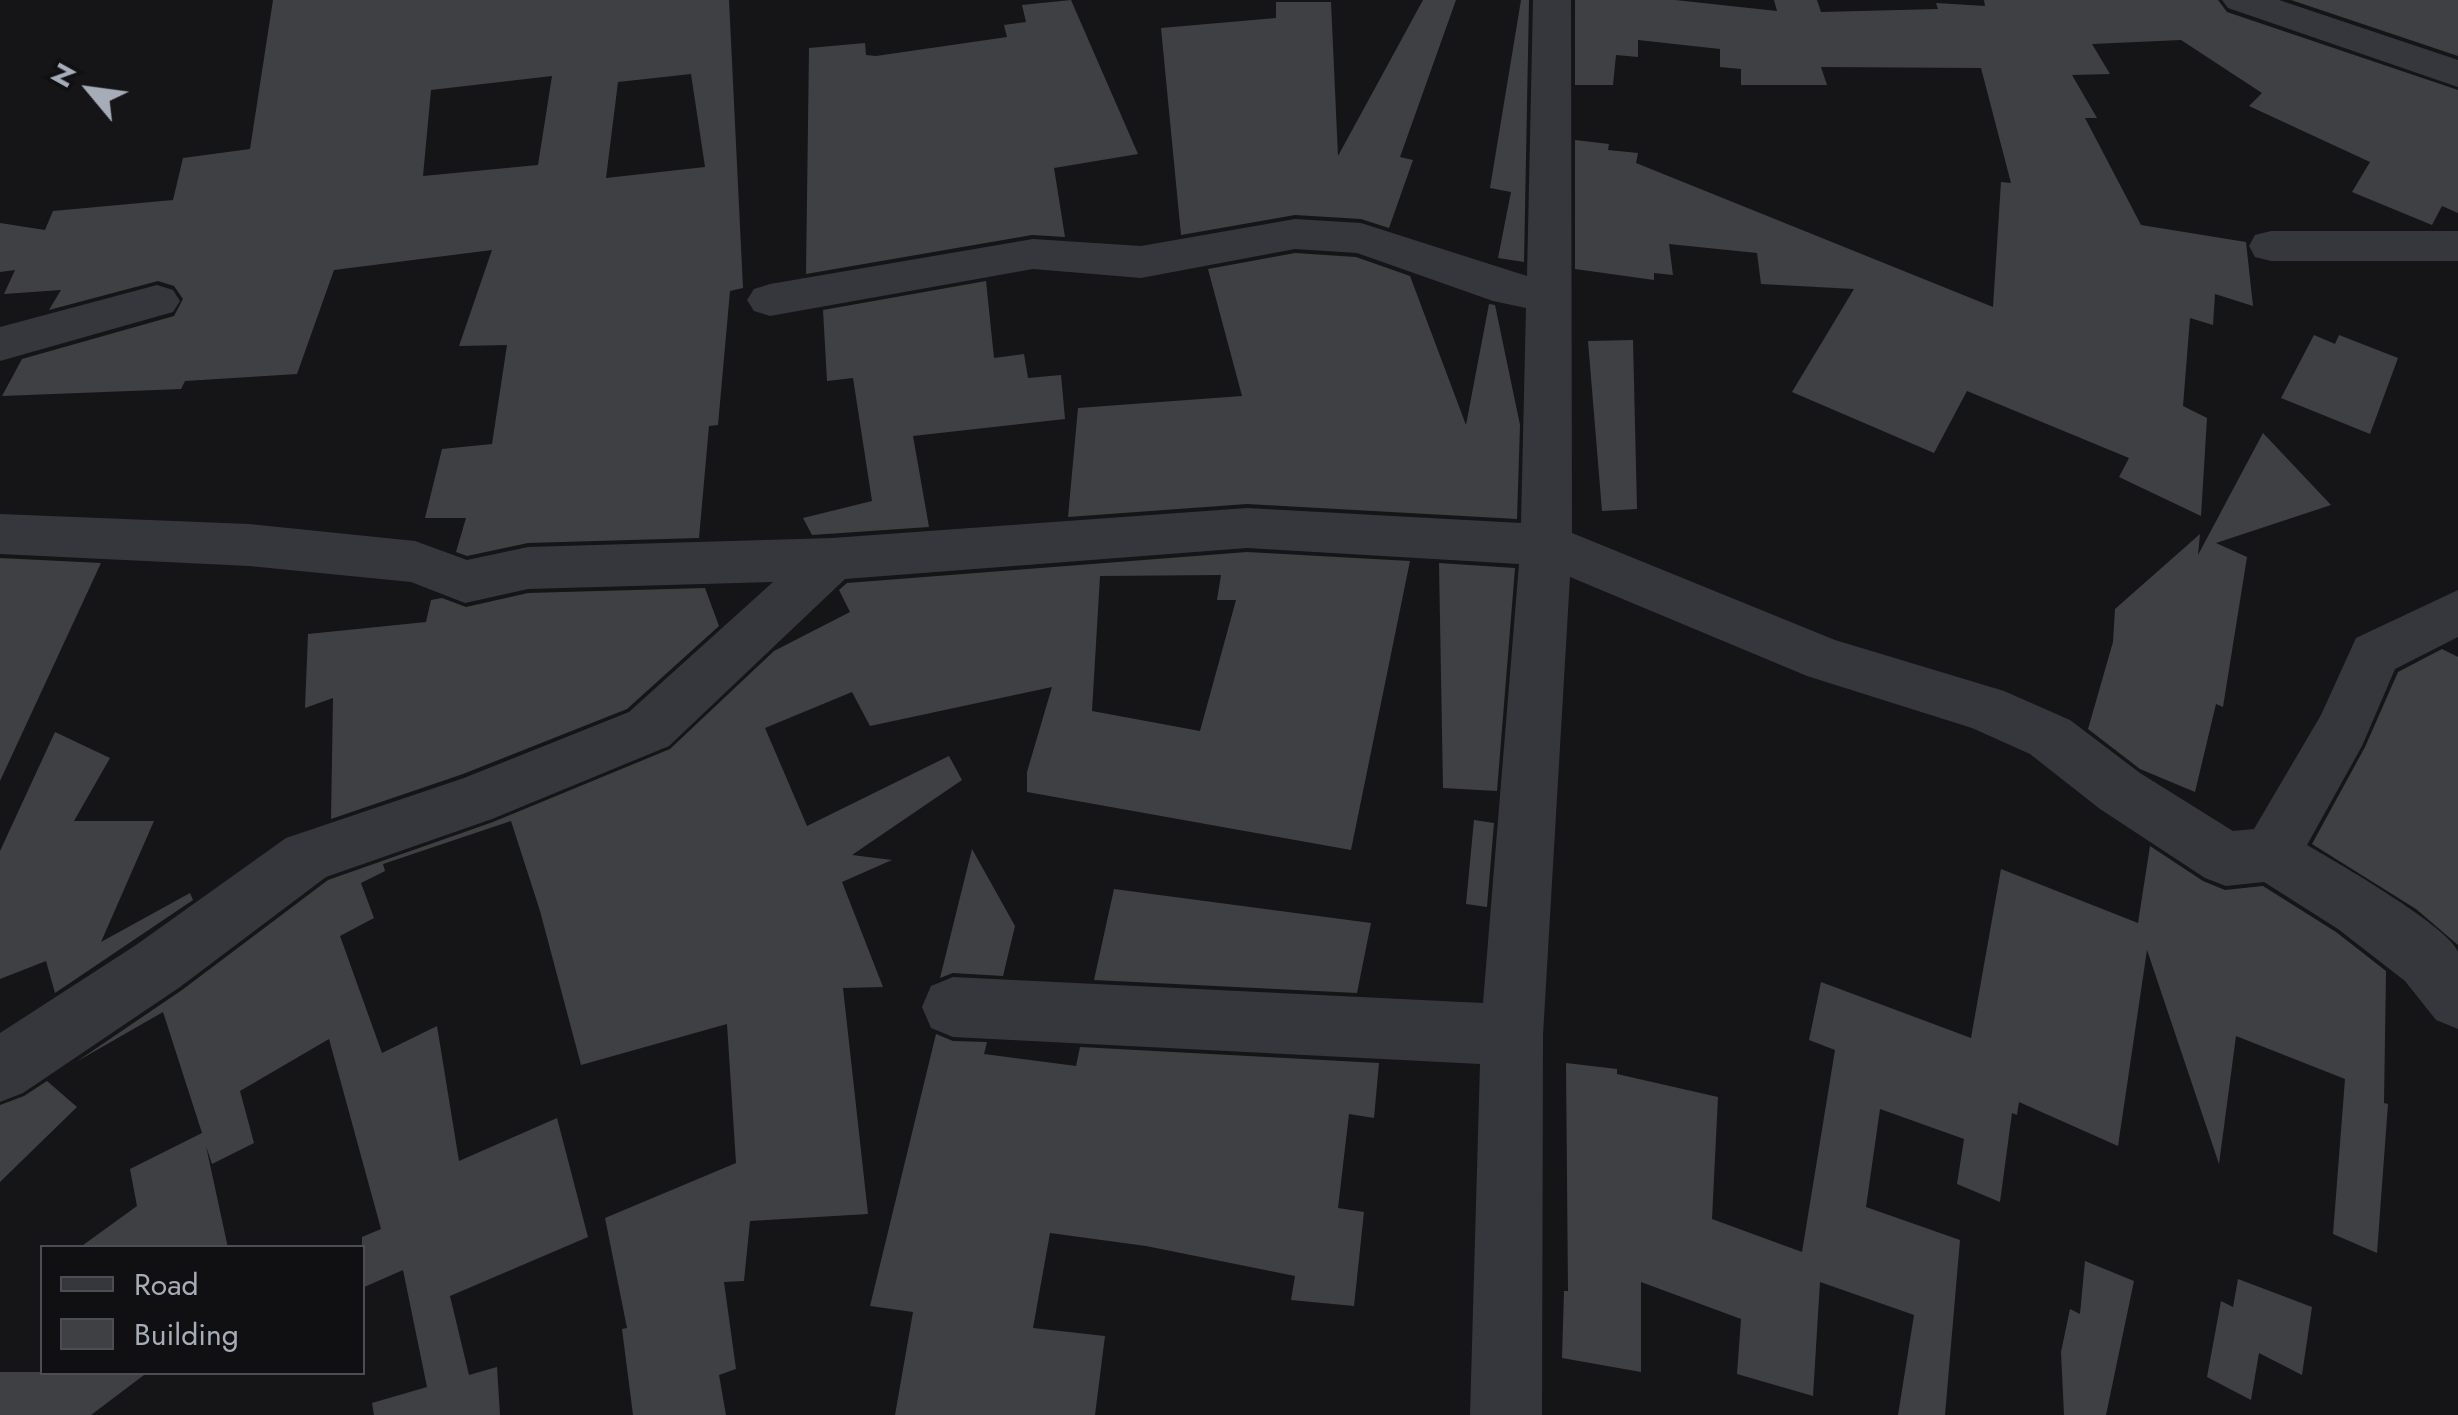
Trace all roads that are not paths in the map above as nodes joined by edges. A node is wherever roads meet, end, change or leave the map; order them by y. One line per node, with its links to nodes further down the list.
1 (1552, 0): 6 (street)
2 (2241, 0): 3 (street)
3 (2458, 74)
4 (2271, 246): 5 (street)
5 (2458, 246)
6 (1549, 295): 7 (street); 11 (street)
7 (770, 300)
8 (158, 301): 9 (street)
9 (0, 344)
10 (0, 534): 12 (street)
11 (1546, 545): 12 (street); 14 (street); 17 (street)
12 (832, 559): 18 (street)
13 (2458, 612): 14 (street)
14 (2272, 854): 15 (street)
15 (2458, 1000)
16 (953, 1007): 17 (street)
17 (1512, 1036): 19 (street)
18 (0, 1070)
19 (1506, 1415)

